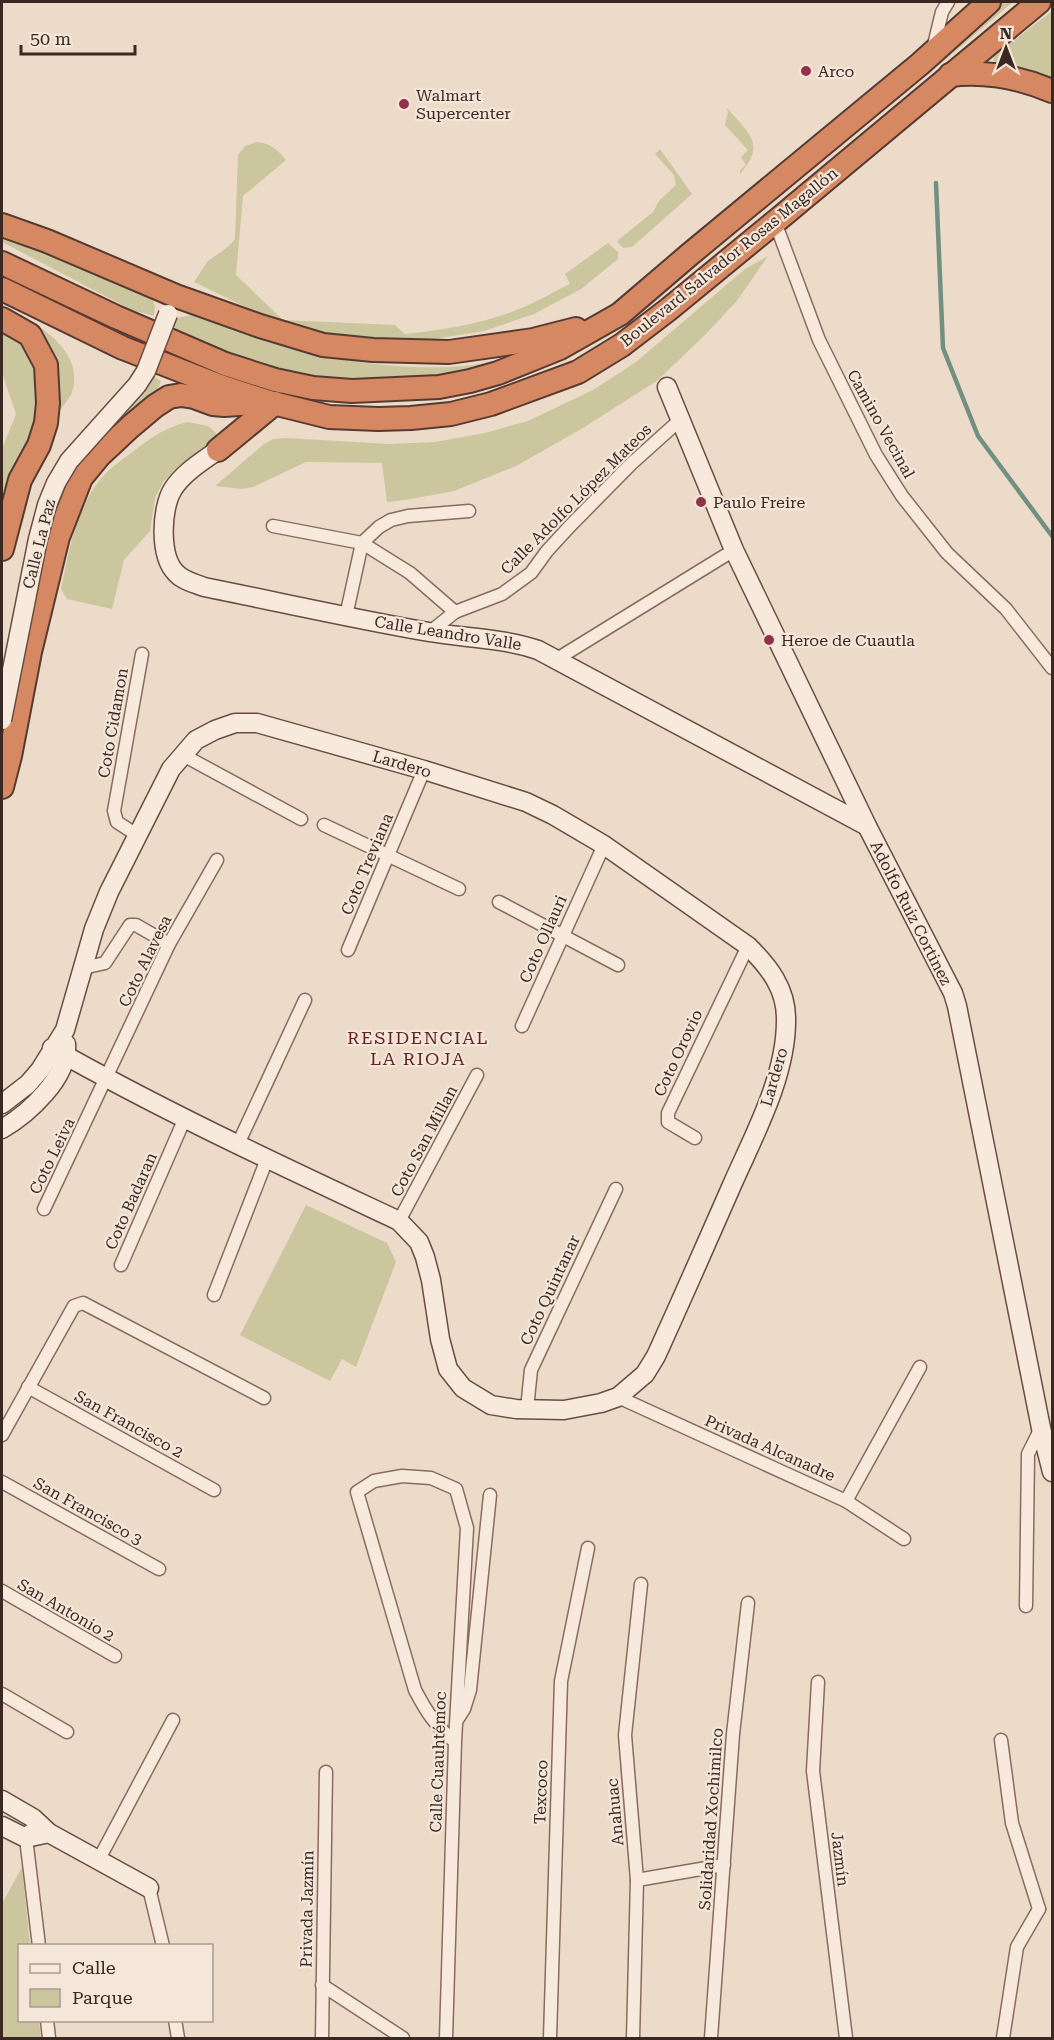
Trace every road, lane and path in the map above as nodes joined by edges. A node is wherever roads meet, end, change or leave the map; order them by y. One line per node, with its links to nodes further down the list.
1 (948, 2): 4 (street)
2 (989, 2): 4 (highway, Boulevard Salvador Rosas Magallón)
3 (1039, 2): 5 (highway, Boulevard Salvador Rosas Magallón)
4 (933, 50): 12 (highway, Boulevard Salvador Rosas Magallón)
5 (950, 75): 6 (highway); 7 (highway, Boulevard Salvador Rosas Magallón)
6 (1053, 91)
7 (775, 222): 15 (highway, Boulevard Salvador Rosas Magallón); 30 (street, Camino Vecinal)
8 (2, 225): 11 (highway)
9 (2, 263): 12 (highway, Boulevard Salvador Rosas Magallón)
10 (2, 289): 15 (highway, Boulevard Salvador Rosas Magallón)
11 (168, 304): 12 (highway); 29 (street, Calle La Paz); 31 (street, Calle La Paz, bridge)
12 (620, 314)
13 (2, 319): 22 (highway)
14 (667, 387): 17 (street, Adolfo Ruiz Cortinez)
15 (272, 403): 16 (highway); 18 (highway)
16 (213, 404): 18 (highway); 34 (highway)
17 (680, 420): 23 (street, Adolfo Ruiz Cortinez); 24 (street, Calle Adolfo López Mateos)
18 (218, 450): 25 (street, Calle Leandro Valle)
19 (470, 511): 21 (street)
20 (273, 526): 21 (street)
21 (362, 543): 24 (street); 25 (street)
22 (2, 549)
23 (734, 549): 28 (street); 37 (street, Adolfo Ruiz Cortinez)
24 (455, 612): 26 (street, Calle Adolfo López Mateos)
25 (346, 616): 26 (street, Calle Leandro Valle)
26 (430, 632): 28 (street, Calle Leandro Valle)
27 (142, 654): 38 (street, Coto Cidamon)
28 (557, 659): 37 (street, Calle Leandro Valle)
29 (2, 660)
30 (1053, 668)
31 (2, 720)
32 (183, 755): 33 (street, Lardero); 35 (street); 38 (street, Lardero)
33 (424, 770): 39 (street, Lardero); 40 (street, Coto Treviana)
34 (2, 787)
35 (301, 819)
36 (324, 825): 40 (street)
37 (867, 826): 72 (street, Adolfo Ruiz Cortinez)
38 (138, 835): 49 (street, Lardero)
39 (603, 845): 44 (street, Coto Ollauri); 46 (street, Lardero)
40 (388, 855): 42 (street); 47 (street, Coto Treviana)
41 (217, 860): 45 (street, Coto Alavesa)
42 (459, 889)
43 (499, 902): 44 (street)
44 (562, 936): 48 (street); 51 (street, Coto Ollauri)
45 (169, 944): 49 (street); 54 (street, Coto Alavesa)
46 (748, 946): 59 (street, Coto Orovio); 69 (street, Lardero)
47 (348, 950)
48 (618, 965)
49 (83, 968): 52 (street, Lardero)
50 (304, 1000): 60 (street)
51 (522, 1026)
52 (60, 1052): 54 (street, Lardero); 55 (street); 58 (street)
53 (477, 1075): 64 (street, Coto San Millan)
54 (107, 1079): 56 (street, Coto Alavesa); 57 (street, Lardero)
55 (2, 1104)
56 (89, 1117): 63 (street, Coto Leiva)
57 (185, 1118): 60 (street, Lardero); 65 (street, Coto Badaran)
58 (2, 1129)
59 (694, 1138)
60 (238, 1143): 61 (street, Lardero)
61 (267, 1159): 64 (street, Lardero); 66 (street)
62 (616, 1189): 71 (street, Coto Quintanar)
63 (44, 1209)
64 (399, 1221): 71 (street, Lardero)
65 (121, 1265)
66 (214, 1295)
67 (920, 1367): 78 (street)
68 (28, 1387): 70 (street); 73 (street); 76 (street, San Francisco 2)
69 (618, 1397): 71 (street, Lardero); 78 (street, Privada Alcanadre)
70 (264, 1398)
71 (529, 1409)
72 (1041, 1428): 74 (street, Adolfo Ruiz Cortinez); 85 (street)
73 (2, 1435)
74 (1053, 1472)
75 (2, 1482): 81 (street, San Francisco 3)
76 (214, 1490)
77 (489, 1495): 90 (street)
78 (846, 1501): 79 (street, Privada Alcanadre)
79 (904, 1539)
80 (588, 1548): 116 (street, Texcoco)
81 (159, 1569)
82 (641, 1584): 102 (street, Anahuac)
83 (2, 1591): 86 (street, San Antonio 2)
84 (748, 1603): 101 (street, Solidaridad Xochimilco)
85 (1026, 1606)
86 (115, 1656)
87 (818, 1682): 119 (street, Jazmín)
88 (2, 1694): 91 (street)
89 (173, 1720): 100 (street)
90 (456, 1721): 93 (street, Calle Cuauhtémoc); 93 (street, Calle Cuauhtémoc)
91 (67, 1732)
92 (1001, 1740): 104 (street)
93 (454, 1742): 115 (street, Calle Cuauhtémoc)
94 (326, 1772): 108 (street, Privada Jazmín)
95 (2, 1800): 96 (street)
96 (33, 1818): 98 (street); 99 (street)
97 (2, 1826): 99 (street)
98 (50, 1833): 99 (street); 100 (street)
99 (26, 1838): 106 (street)
100 (99, 1859): 103 (street)
101 (724, 1865): 102 (street); 118 (street, Solidaridad Xochimilco)
102 (637, 1880): 117 (street, Anahuac)
103 (149, 1888): 107 (street)
104 (1039, 1909): 105 (street); 120 (street)
105 (1053, 1910)
106 (39, 1944)
107 (163, 1944)
108 (322, 1985): 113 (street); 114 (street, Privada Jazmín)
109 (47, 2022): 111 (street)
110 (175, 2022): 112 (street)
111 (49, 2038)
112 (178, 2038)
113 (322, 2038)
114 (403, 2038)
115 (446, 2038)
116 (550, 2038)
117 (633, 2038)
118 (711, 2038)
119 (846, 2038)
120 (1003, 2038)

